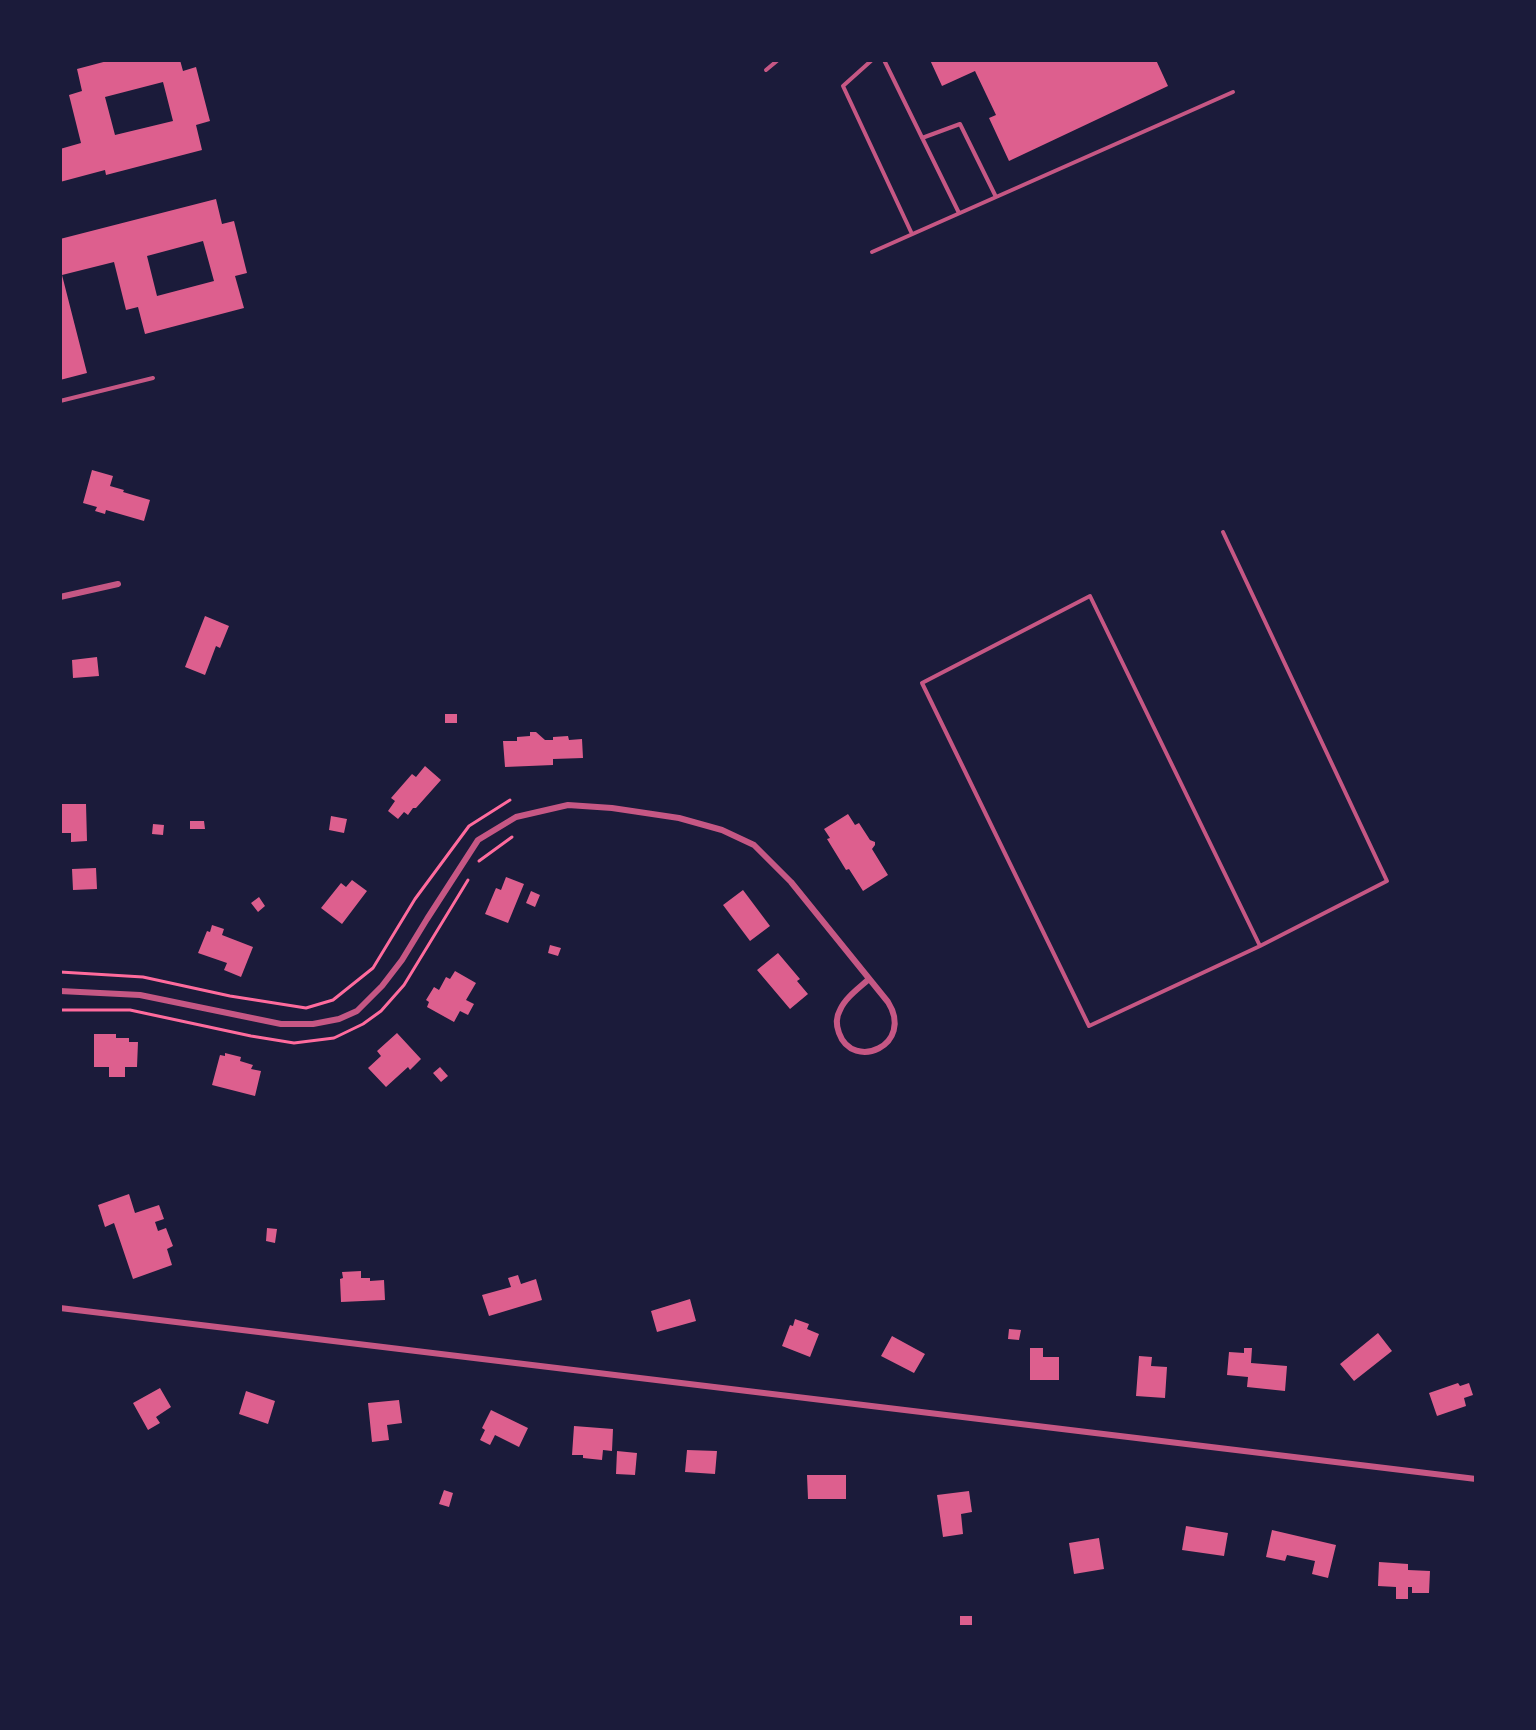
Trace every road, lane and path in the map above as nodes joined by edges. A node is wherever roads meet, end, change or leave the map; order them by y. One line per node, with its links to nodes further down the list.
1 (778, 60): 4 (lane)
2 (872, 60): 9 (lane)
3 (884, 60): 6 (lane)
4 (766, 70)
5 (1233, 92): 7 (lane)
6 (922, 138): 7 (lane); 8 (lane)
7 (996, 197): 8 (lane)
8 (959, 213): 9 (lane)
9 (912, 234): 10 (lane)
10 (872, 252)
11 (153, 378): 12 (lane)
12 (60, 402)
13 (1223, 532): 20 (lane)
14 (118, 584): 15 (street)
15 (60, 597)
16 (510, 800): 21 (path)
17 (512, 837): 18 (path)
18 (479, 862)
19 (469, 879): 24 (path)
20 (1260, 946): 20 (lane)
21 (60, 972)
22 (868, 979): 22 (street); 23 (street)
23 (60, 992)
24 (60, 1010)
25 (60, 1308): 26 (street)
26 (1476, 1479)

